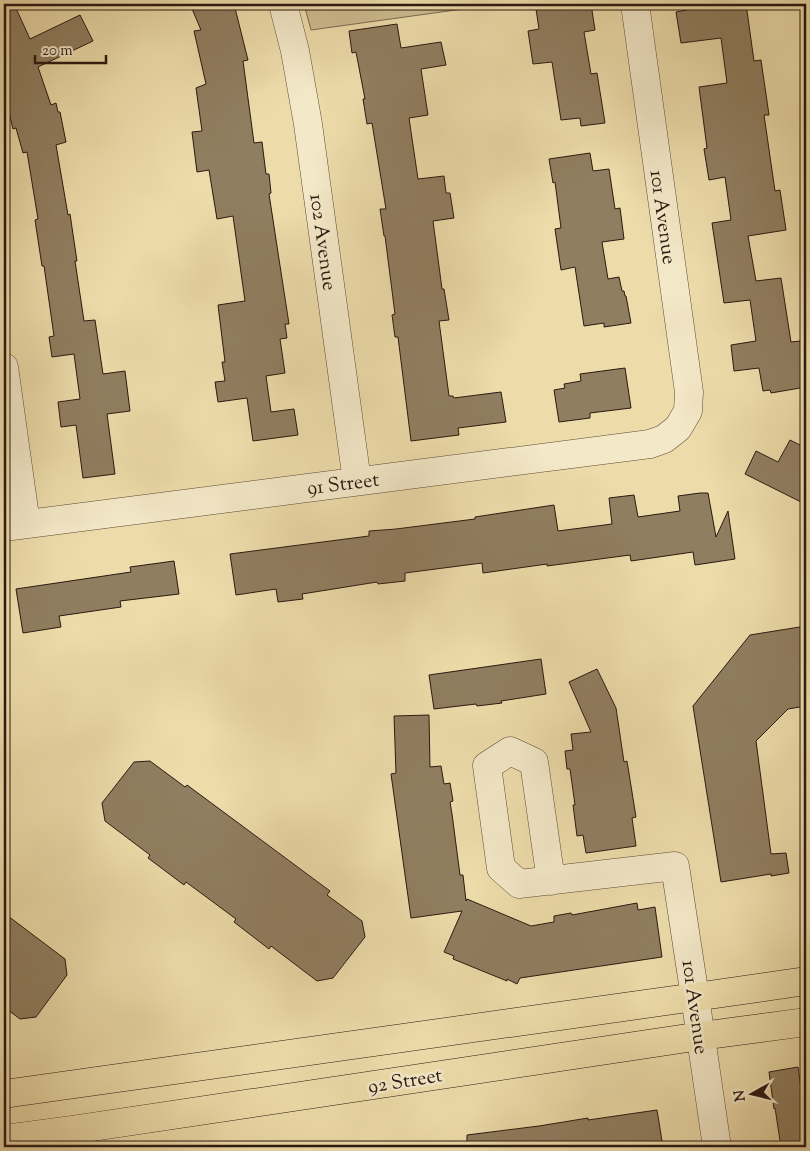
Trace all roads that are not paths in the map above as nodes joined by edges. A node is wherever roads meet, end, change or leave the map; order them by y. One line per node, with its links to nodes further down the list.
1 (283, 4): 5 (street, 102 Avenue)
2 (634, 4): 4 (street, 101 Avenue)
3 (4, 367): 6 (street)
4 (678, 428): 5 (street, 91 Street)
5 (357, 481): 6 (street, 91 Street)
6 (15, 525)
7 (551, 882): 9 (street, 101 Avenue)
8 (806, 980): 9 (main road, 92 Street)
9 (696, 997): 11 (street, 101 Avenue); 12 (main road, 92 Street)
10 (806, 1022): 11 (main road, 92 Street)
11 (701, 1036): 14 (main road, 92 Street); 15 (street, 101 Avenue)
12 (4, 1094)
13 (4, 1139): 14 (main road, 92 Street)
14 (73, 1139)
15 (716, 1147)

